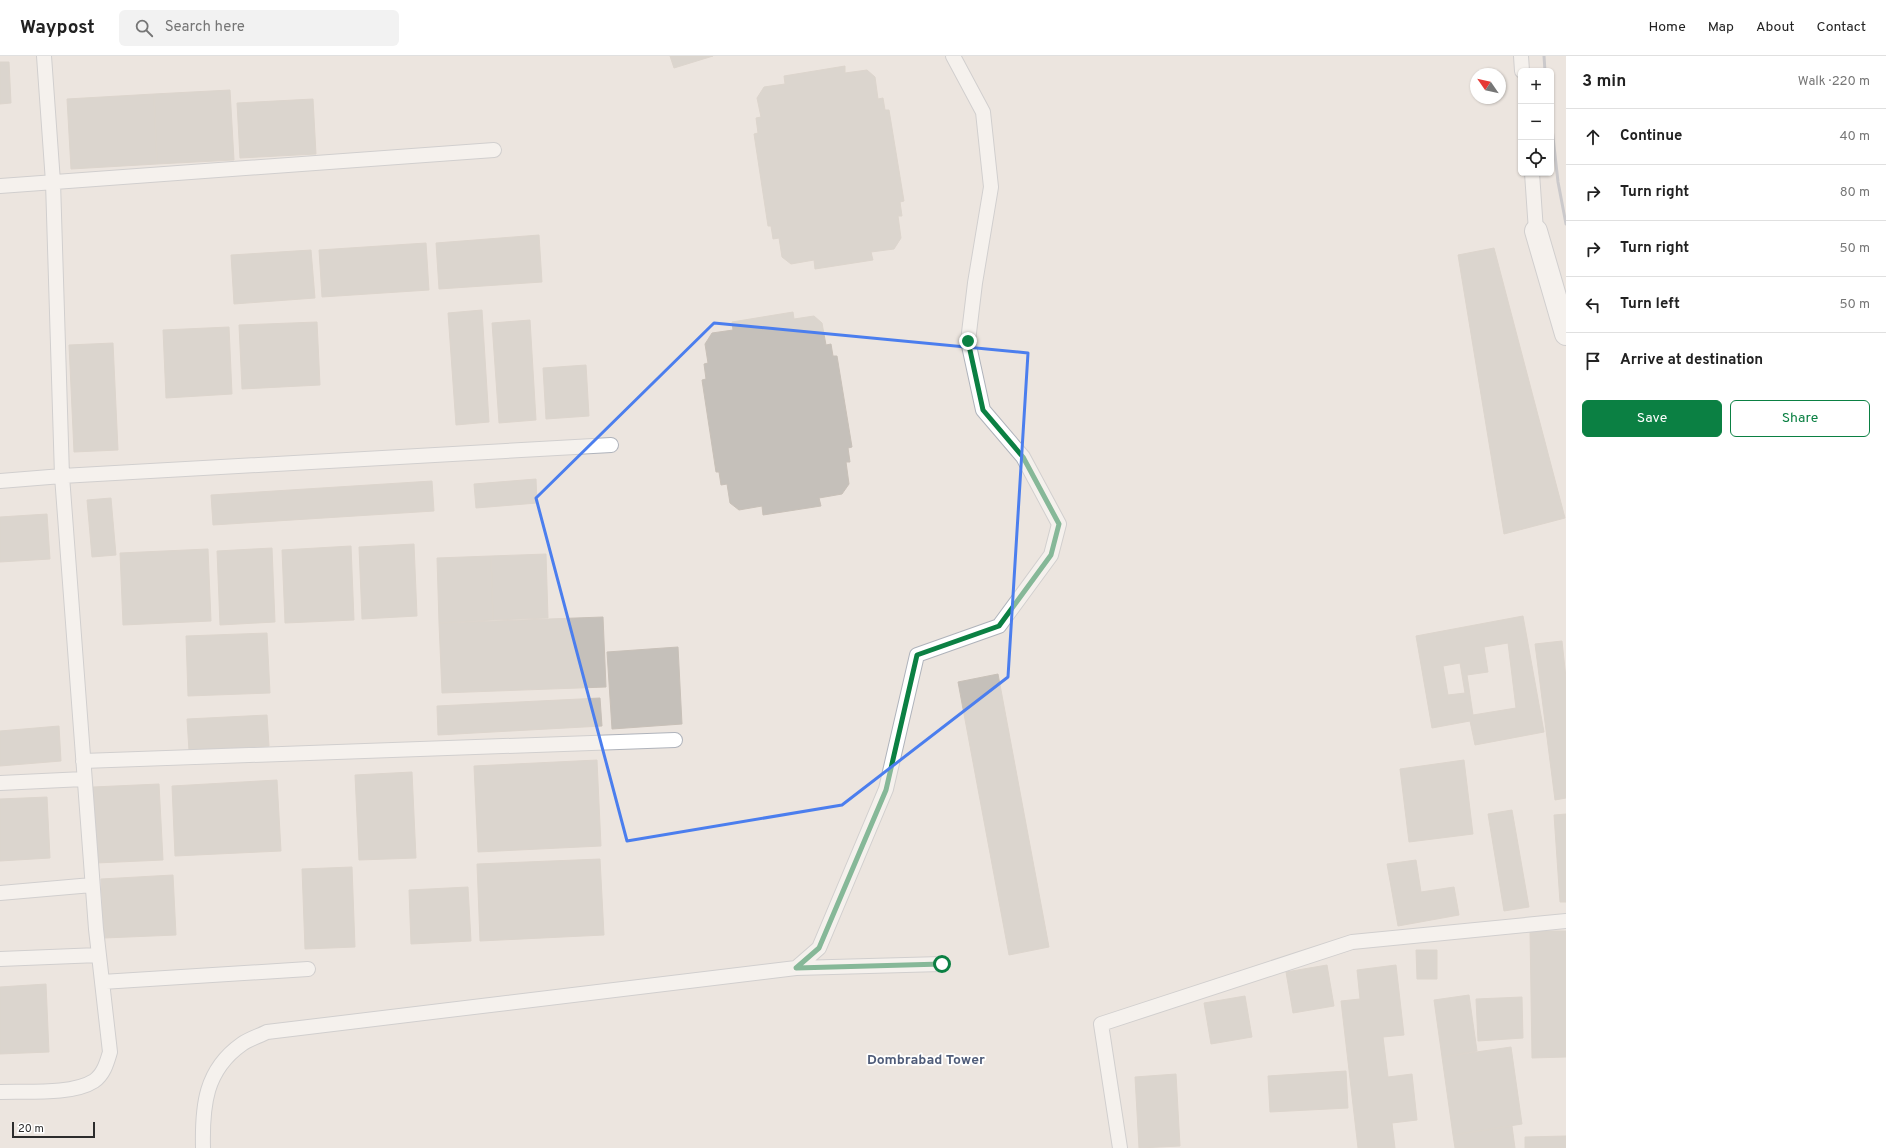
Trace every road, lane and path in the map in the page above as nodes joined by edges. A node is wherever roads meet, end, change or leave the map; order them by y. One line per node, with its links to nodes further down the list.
1 (44, 56): 7 (lane)
2 (953, 56): 24 (lane)
3 (1521, 56): 4 (lane)
4 (1522, 68)
5 (494, 150): 7 (lane)
6 (1532, 176): 9 (lane)
7 (53, 182): 8 (lane); 12 (lane)
8 (0, 186)
9 (1536, 231): 10 (street)
10 (1566, 334)
11 (611, 445): 12 (lane)
12 (62, 476): 13 (lane); 15 (lane)
13 (0, 481)
14 (675, 740): 15 (lane)
15 (83, 761): 16 (lane)
16 (84, 779): 17 (lane); 18 (lane)
17 (0, 783)
18 (92, 885): 19 (lane); 21 (lane)
19 (0, 893)
20 (1566, 921): 29 (lane)
21 (99, 955): 22 (lane); 26 (lane)
22 (0, 959)
23 (942, 964): 24 (lane)
24 (796, 968): 28 (lane)
25 (308, 969): 26 (lane)
26 (102, 982): 27 (lane)
27 (0, 1092)
28 (203, 1148)
29 (1120, 1148)

